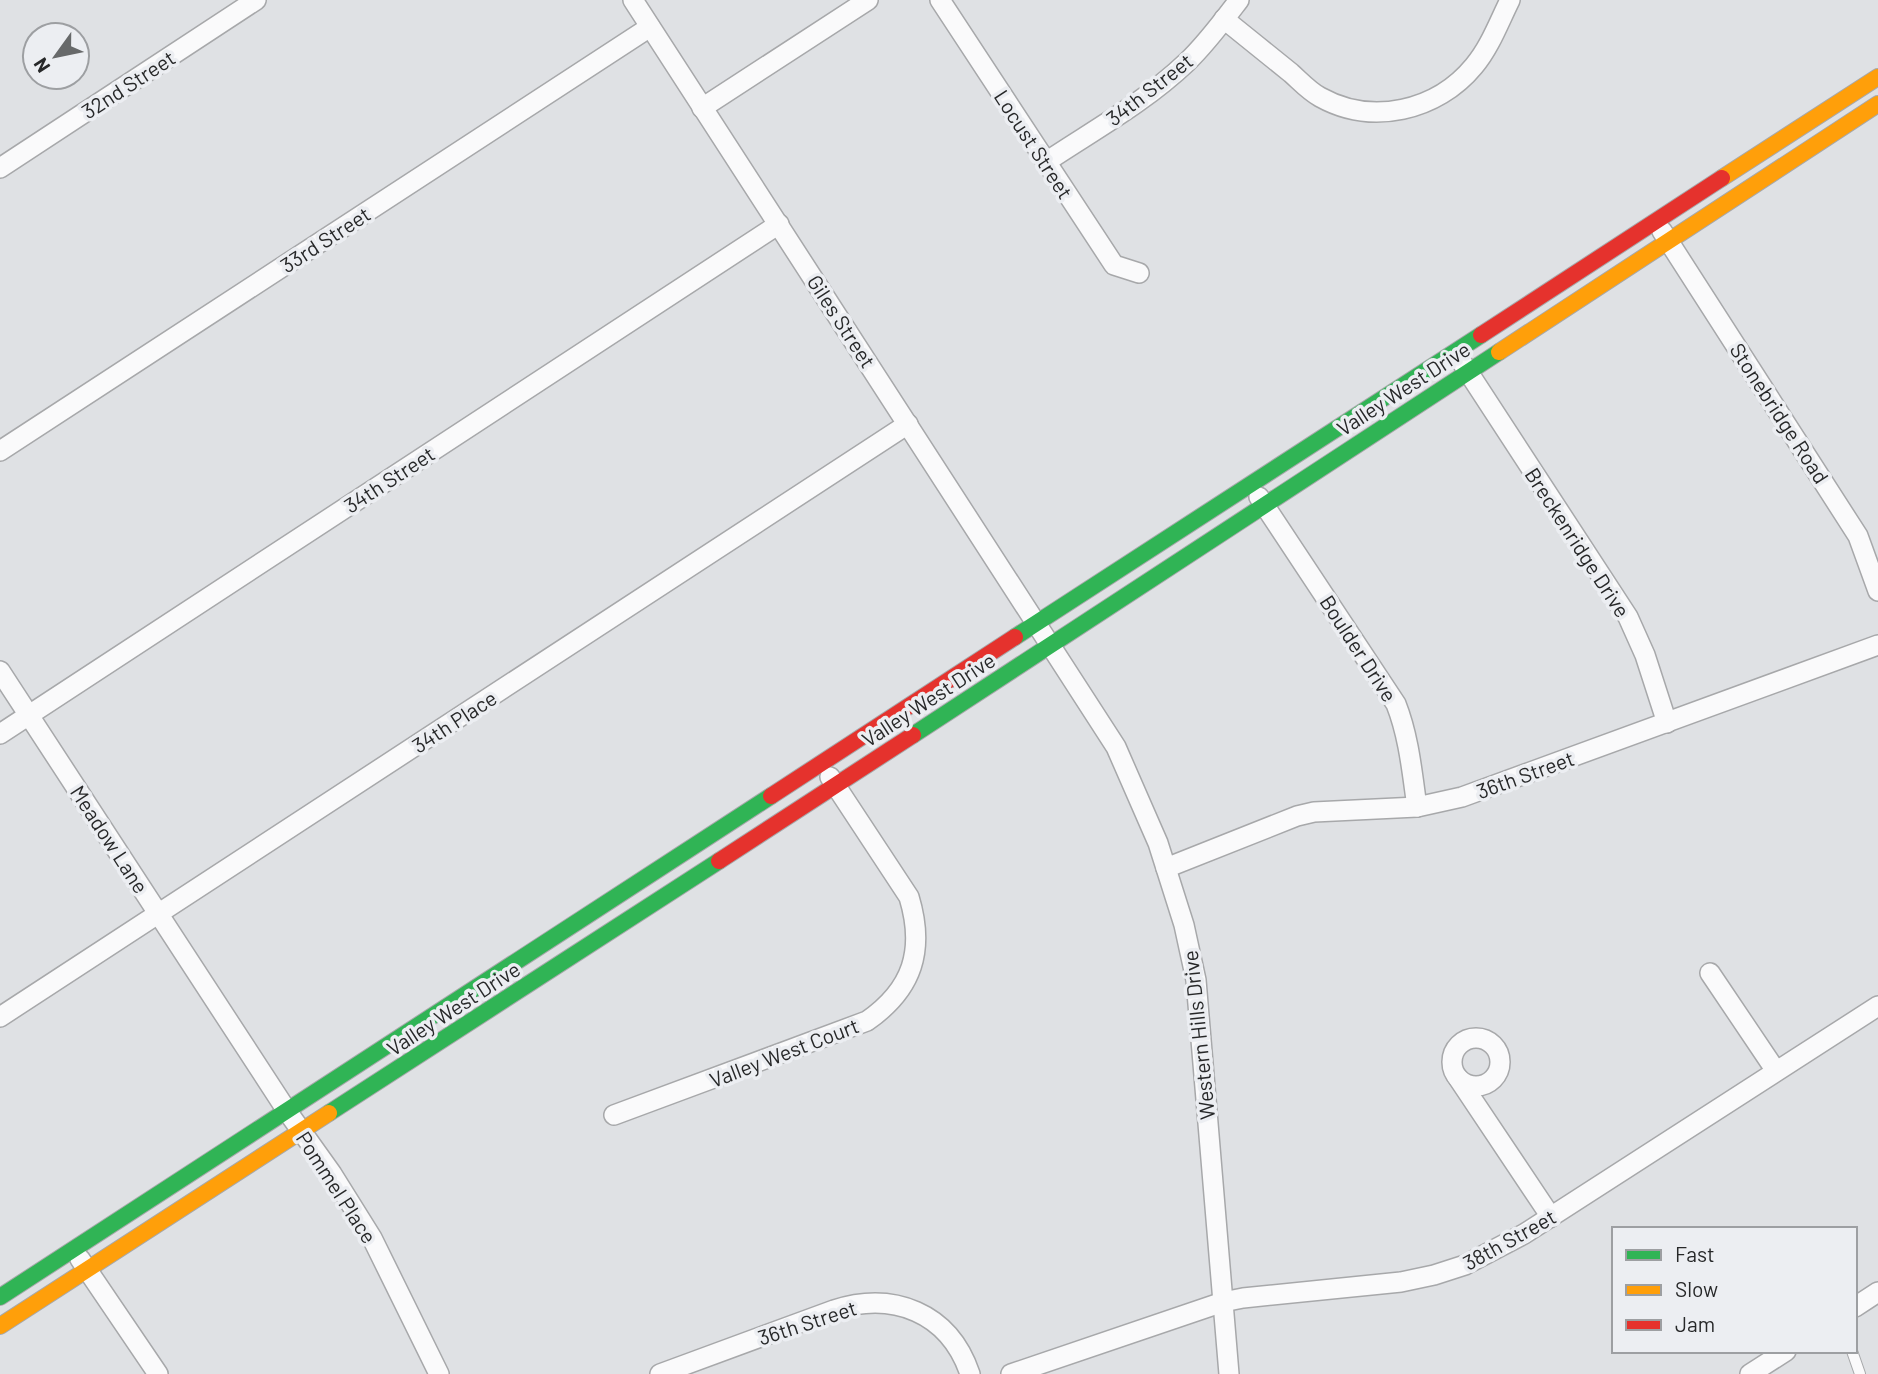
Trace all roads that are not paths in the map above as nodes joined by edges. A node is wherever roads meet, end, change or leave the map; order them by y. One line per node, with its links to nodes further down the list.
1 (256, 0): 14 (street, 32nd Street)
2 (632, 0): 8 (street, Giles Street)
3 (868, 0): 11 (street)
4 (940, 0): 13 (street, Locust Street)
5 (1239, 0): 7 (street, 34th Street)
6 (1510, 0): 7 (street)
7 (1224, 19): 13 (street, 34th Street)
8 (650, 27): 11 (street, Giles Street); 22 (street, 33rd Street)
9 (1878, 77): 10 (main road, Valley West Drive)
10 (1859, 90): 12 (street); 15 (main road, Valley West Drive)
11 (702, 108): 16 (street, Giles Street)
12 (1876, 111): 17 (main road, Valley West Drive)
13 (1046, 162): 18 (street, Locust Street)
14 (0, 168)
15 (1656, 221): 17 (street, Stonebridge Road); 19 (main road, Valley West Drive)
16 (779, 225): 21 (street, Giles Street); 30 (street, 34th Street)
17 (1668, 241): 20 (main road, Valley West Drive); 25 (street, Stonebridge Road)
18 (1139, 273)
19 (1455, 351): 20 (street, Breckenridge Drive); 23 (main road, Valley West Drive)
20 (1468, 371): 24 (main road, Valley West Drive); 31 (street, Breckenridge Drive)
21 (908, 424): 26 (street, Giles Street); 37 (street, 34th Place)
22 (0, 452)
23 (1250, 484): 24 (street, Boulder Drive); 26 (main road, Valley West Drive)
24 (1264, 504): 27 (main road, Valley West Drive); 35 (street, Boulder Drive)
25 (1878, 591)
26 (1037, 622): 27 (street, Giles Street); 33 (main road, Valley West Drive)
27 (1051, 643): 34 (main road, Valley West Drive); 36 (street, Western Hills Drive)
28 (1878, 645): 31 (street, 36th Street)
29 (0, 671): 30 (street, Meadow Lane)
30 (29, 715): 32 (street, 34th Street); 37 (street, Meadow Lane)
31 (1667, 723): 35 (street, 36th Street)
32 (0, 734)
33 (821, 764): 34 (street, Valley West Court); 44 (main road, Valley West Drive)
34 (836, 785): 45 (street, Valley West Court); 46 (main road, Valley West Drive)
35 (1417, 807): 36 (street, 36th Street)
36 (1166, 868): 52 (street, Western Hills Drive)
37 (158, 914): 40 (street, Meadow Lane); 41 (street, 34th Place)
38 (1710, 973): 42 (street)
39 (1878, 1006): 42 (street, 38th Street)
40 (219, 1008): 44 (street, Pommel Place)
41 (0, 1017)
42 (1776, 1071): 47 (street, 38th Street)
43 (1458, 1078): 47 (street)
44 (287, 1111): 46 (street, Pommel Place); 48 (main road, Valley West Drive)
45 (614, 1115)
46 (301, 1131): 49 (main road, Valley West Drive); 58 (street, Pommel Place)
47 (1551, 1217): 52 (street, 38th Street)
48 (74, 1250): 49 (street); 51 (main road, Valley West Drive)
49 (87, 1269): 54 (main road, Valley West Drive); 57 (street)
50 (1878, 1292): 53 (street)
51 (0, 1297)
52 (1223, 1302): 61 (street, 38th Street); 62 (street, Western Hills Drive)
53 (1857, 1306)
54 (0, 1326)
55 (1783, 1353): 63 (street)
56 (1853, 1353): 64 (lane)
57 (158, 1374)
58 (439, 1374)
59 (660, 1374): 60 (street, 36th Street)
60 (970, 1374)
61 (1011, 1374)
62 (1230, 1374)
63 (1751, 1374)
64 (1860, 1374)

